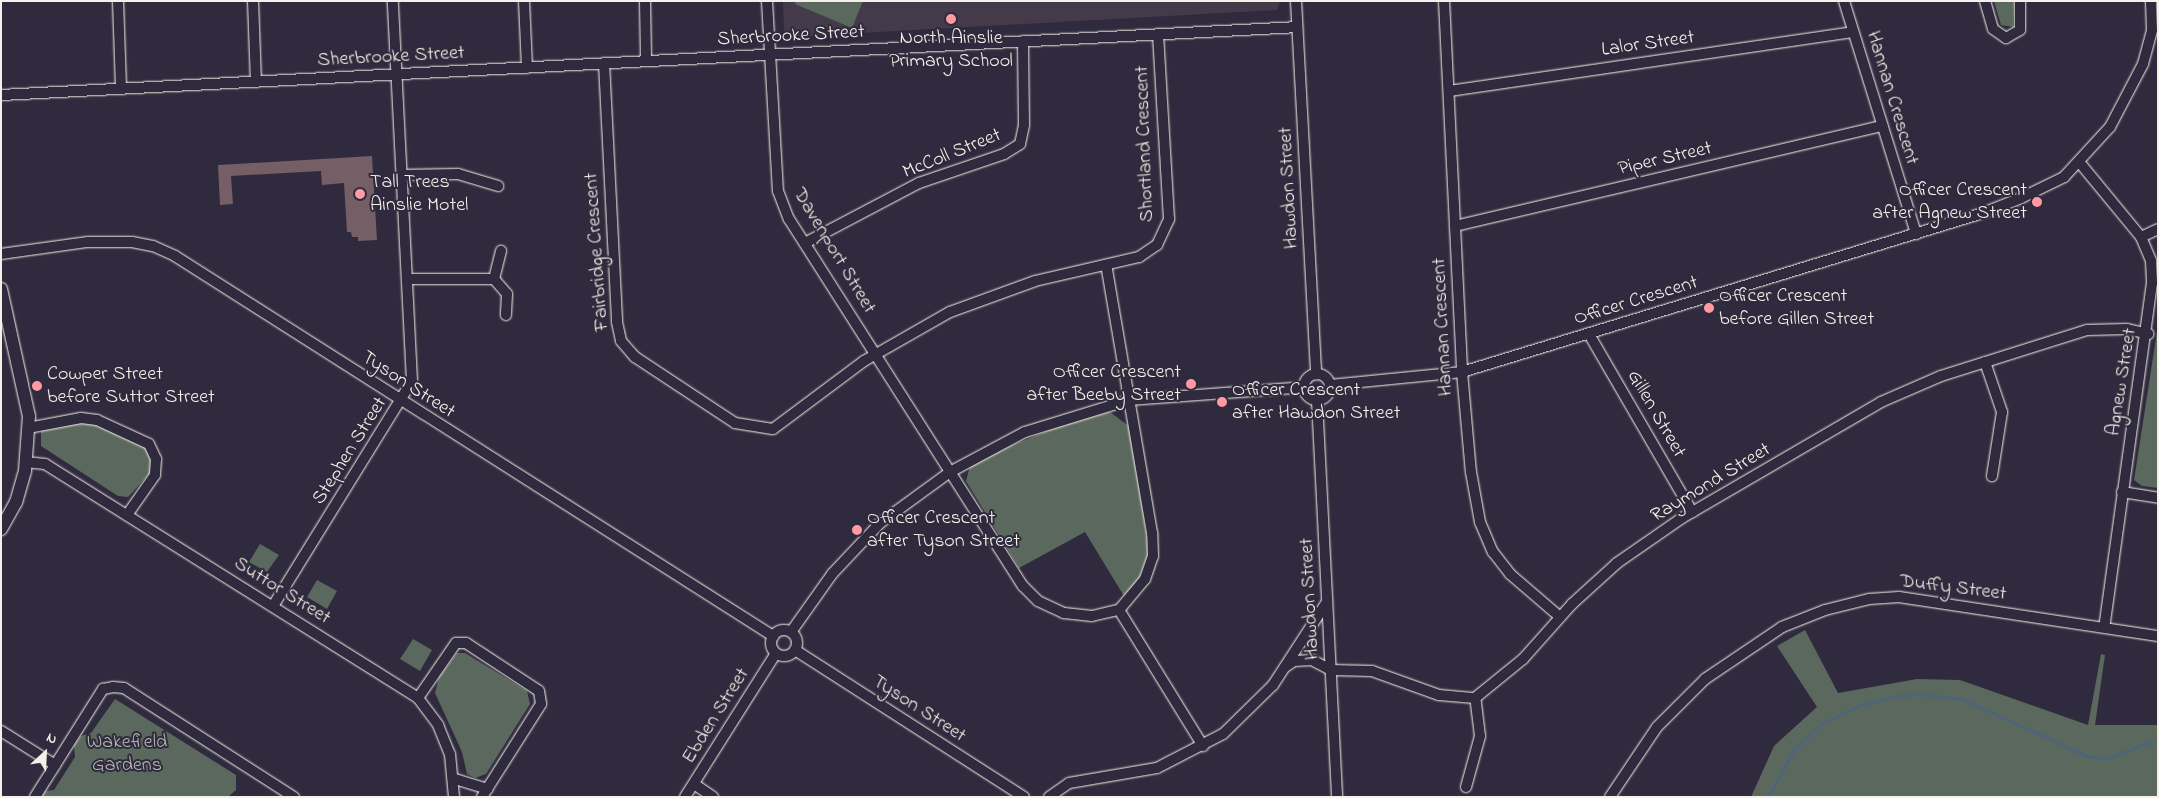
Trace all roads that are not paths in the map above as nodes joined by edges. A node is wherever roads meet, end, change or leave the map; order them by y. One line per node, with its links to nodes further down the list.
1 (118, 1): 24 (street)
2 (253, 1): 23 (street)
3 (393, 1): 22 (street, Stephen Street)
4 (524, 1): 21 (street)
5 (645, 1): 19 (street)
6 (767, 1): 18 (street, Davenport Street)
7 (1296, 1): 13 (street, Hawdon Street)
8 (1444, 1): 25 (street, Hannan Crescent)
9 (1844, 1): 15 (street, Hannan Crescent)
10 (1985, 1): 11 (street)
11 (2020, 1)
12 (2151, 1): 14 (street, Officer Crescent)
13 (1297, 27): 16 (street, Sherbrooke Street); 48 (street, Hawdon Street)
14 (2155, 30): 28 (street, Officer Crescent)
15 (1853, 32): 25 (street, Lalor Street); 27 (street, Hannan Crescent)
16 (1158, 34): 17 (street, Sherbrooke Street); 38 (street, Shortland Crescent)
17 (1023, 41): 18 (street, Sherbrooke Street); 35 (street, McColl Street)
18 (770, 55): 19 (street, Sherbrooke Street); 35 (street, Davenport Street)
19 (646, 61): 20 (street, Sherbrooke Street)
20 (604, 64): 21 (street, Sherbrooke Street); 45 (street, Fairbridge Crescent)
21 (527, 68): 22 (street, Sherbrooke Street)
22 (396, 74): 23 (street, Sherbrooke Street); 29 (street, Stephen Street)
23 (256, 82): 24 (street, Sherbrooke Street)
24 (120, 89): 26 (street, Sherbrooke Street)
25 (1448, 91): 31 (street, Hannan Crescent)
26 (1, 96)
27 (1882, 126): 31 (street, Piper Street); 33 (street, Hannan Crescent)
28 (2080, 163): 33 (street, Officer Crescent); 34 (street, Agnew Street)
29 (402, 175): 30 (street); 39 (street, Stephen Street)
30 (498, 186)
31 (1455, 226): 47 (street, Hannan Crescent)
32 (2158, 229): 34 (street)
33 (1916, 234): 43 (street, Officer Crescent)
34 (2141, 237): 44 (street, Agnew Street)
35 (805, 244): 45 (street, Davenport Street)
36 (501, 250): 40 (street)
37 (1, 254): 53 (street, Tyson Street)
38 (1106, 266): 45 (street, Shortland Crescent); 51 (street)
39 (407, 279): 40 (street); 53 (street, Stephen Street)
40 (494, 279): 42 (street)
41 (2, 293): 54 (street)
42 (506, 314)
43 (1589, 334): 47 (street, Officer Crescent); 60 (street, Gillen Street)
44 (2148, 334): 46 (street, Raymond Street); 58 (street, Agnew Street)
45 (875, 354): 56 (street, Davenport Street)
46 (1985, 362): 57 (street); 60 (street, Raymond Street)
47 (1462, 372): 49 (street, Officer Crescent); 66 (street, Hannan Crescent)
48 (1316, 374): 49 (street); 50 (street)
49 (1330, 385): 52 (street)
50 (1304, 387): 51 (street); 52 (street)
51 (1129, 400): 56 (street); 65 (street)
52 (1317, 400): 63 (street, Hawdon Street)
53 (401, 402): 64 (street, Stephen Street); 69 (street, Tyson Street)
54 (28, 428): 55 (street); 61 (street)
55 (26, 462): 61 (street, Suttor Street); 62 (street)
56 (947, 468): 65 (street, Davenport Street); 68 (street)
57 (1992, 476)
58 (2122, 492): 59 (street); 67 (street, Agnew Street)
59 (2158, 498)
60 (1692, 512): 66 (street, Raymond Street)
61 (127, 515): 64 (street, Suttor Street)
62 (1, 529)
63 (1327, 602): 73 (street); 74 (street, Hawdon Street)
64 (273, 606): 75 (street, Suttor Street)
65 (1119, 610): 78 (street)
66 (1560, 617): 76 (street, Raymond Street)
67 (2104, 627): 70 (street, Duffy Street); 92 (street, Duffy Street)
68 (791, 632): 69 (street); 71 (street)
69 (773, 636): 72 (street)
70 (2158, 636)
71 (795, 650): 72 (street); 89 (street, Tyson Street)
72 (776, 653): 81 (street, Ebden Street)
73 (1285, 667): 74 (street); 78 (street)
74 (1331, 670): 76 (street); 91 (street, Hawdon Street)
75 (418, 698): 80 (street, Suttor Street); 83 (street)
76 (1475, 698): 82 (street)
77 (1, 731): 79 (street)
78 (1203, 746): 90 (street)
79 (55, 765): 84 (street); 85 (street)
80 (454, 779): 83 (street); 86 (street, Suttor Street)
81 (694, 784): 87 (street, Ebden Street); 88 (street)
82 (1466, 787)
83 (485, 793)
84 (35, 797)
85 (294, 797)
86 (454, 797)
87 (686, 797)
88 (713, 797)
89 (1024, 797)
90 (1049, 797)
91 (1337, 797)
92 (1610, 797)

